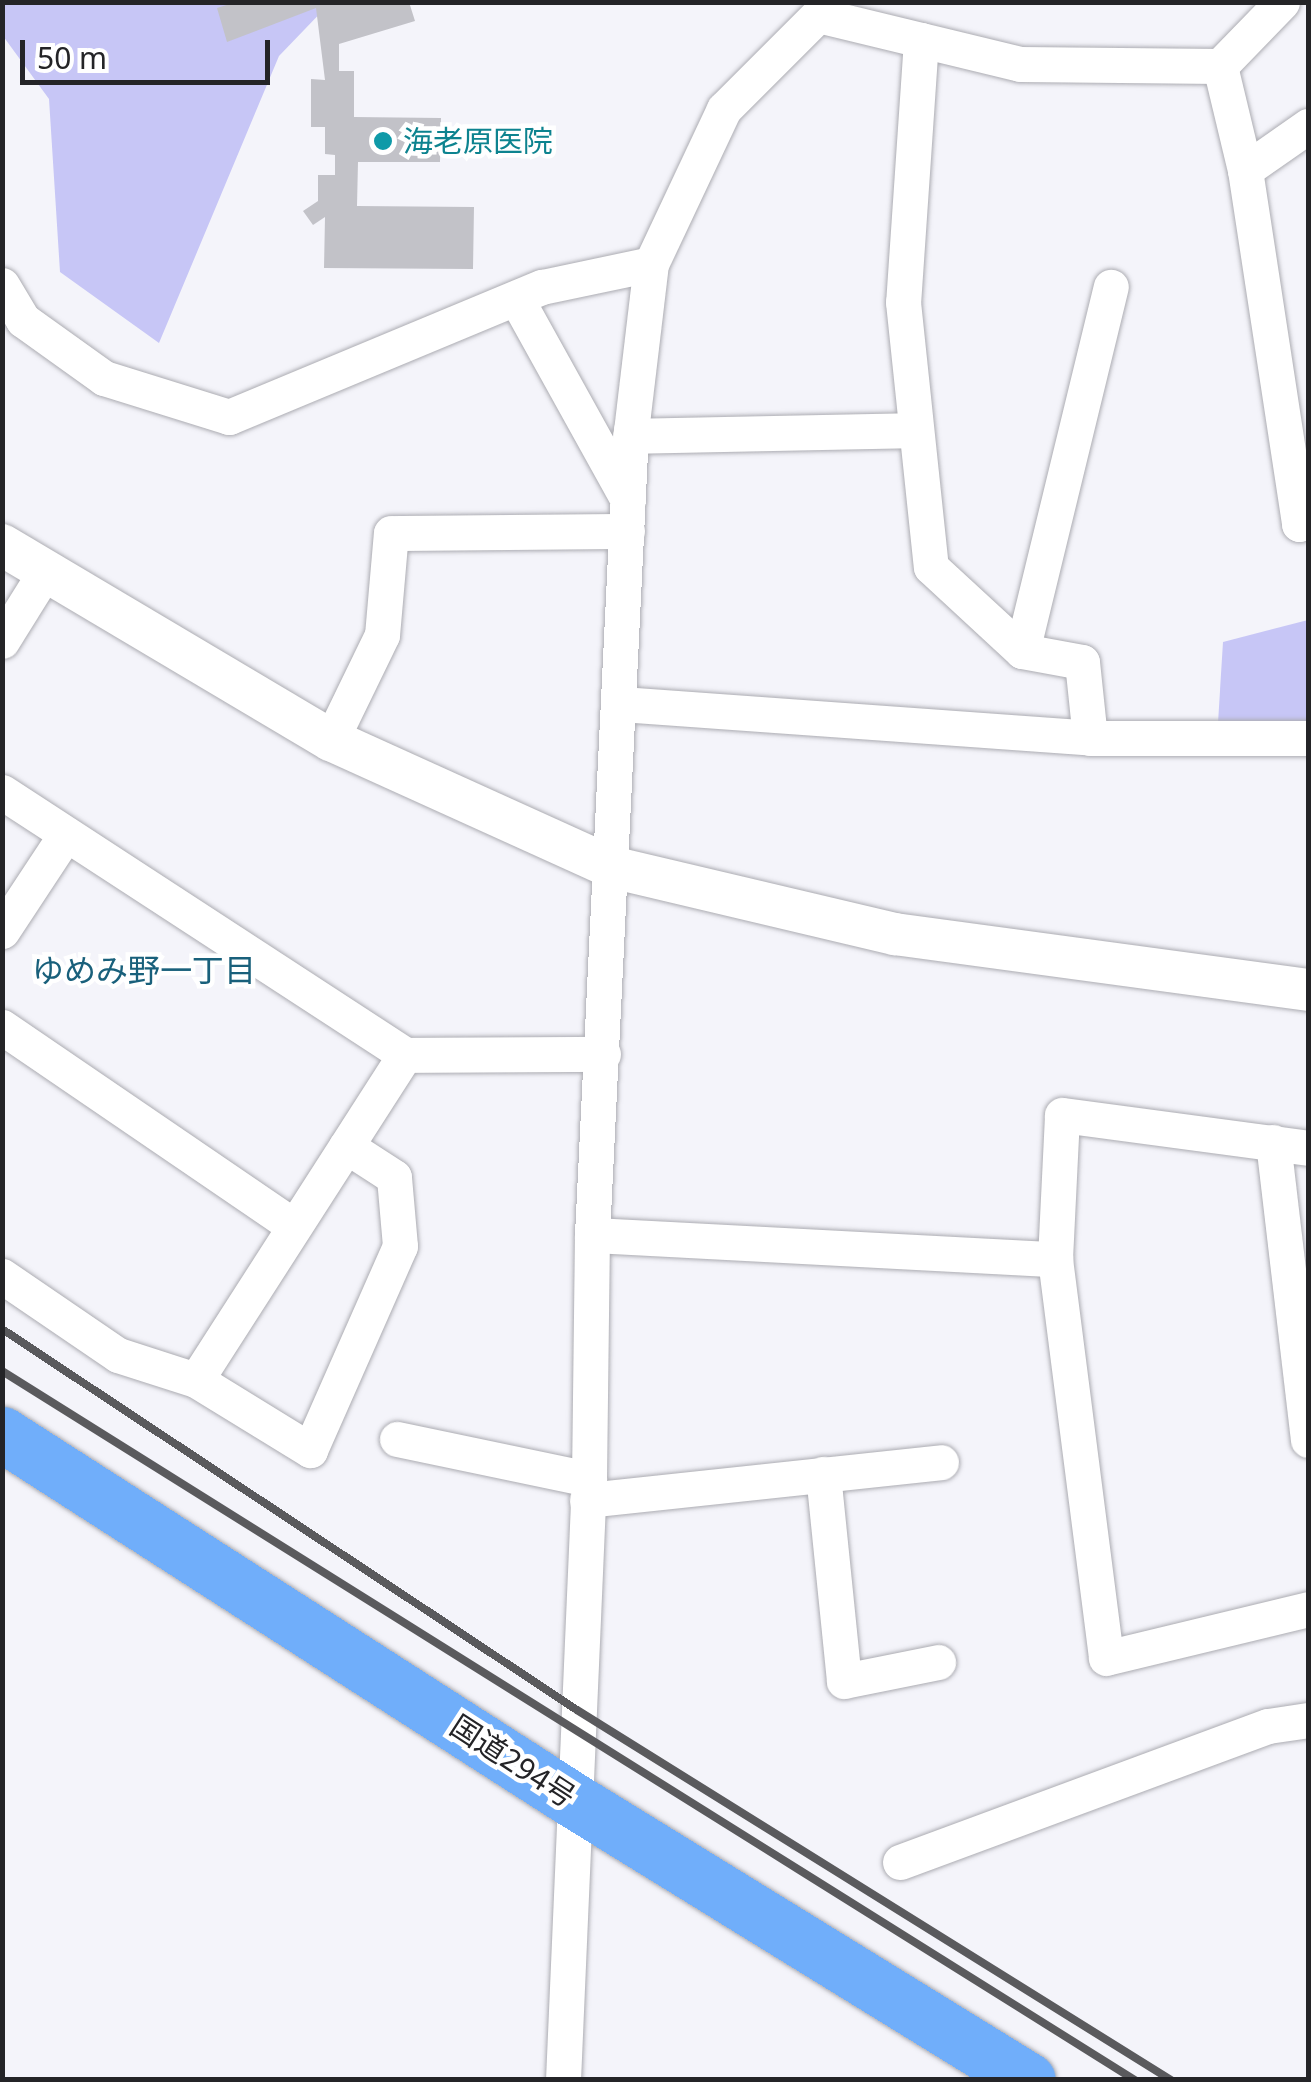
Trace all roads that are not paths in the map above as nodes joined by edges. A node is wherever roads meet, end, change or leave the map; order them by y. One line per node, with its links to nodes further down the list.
1 (1282, 2): 4 (street)
2 (827, 9): 3 (street); 7 (street)
3 (921, 40): 4 (street); 11 (street)
4 (1220, 66): 6 (street)
5 (1308, 126): 6 (street)
6 (1244, 170): 14 (street)
7 (651, 264): 10 (street); 12 (street)
8 (2, 285): 10 (street)
9 (1111, 286): 18 (street)
10 (516, 298): 13 (street)
11 (916, 430): 12 (street); 18 (street)
12 (630, 436): 13 (street)
13 (628, 516): 19 (street); 22 (street)
14 (1308, 522)
15 (2, 545): 16 (street)
16 (45, 572): 17 (street); 22 (street)
17 (2, 642)
18 (1022, 651): 20 (street)
19 (621, 704): 20 (street); 25 (street)
20 (1090, 738): 21 (street)
21 (1308, 738)
22 (331, 740): 25 (street)
23 (2, 792): 24 (street)
24 (66, 834): 26 (street); 30 (street)
25 (611, 867): 27 (street); 29 (street)
26 (2, 930)
27 (1308, 990)
28 (2, 1027): 34 (street)
29 (603, 1054): 30 (street); 35 (street)
30 (405, 1055): 32 (street)
31 (1273, 1142): 33 (street); 36 (street); 41 (street)
32 (346, 1146): 34 (street); 38 (street)
33 (1308, 1148)
34 (294, 1226): 38 (street)
35 (592, 1235): 36 (street); 44 (street)
36 (1054, 1259): 45 (street)
37 (2, 1276): 38 (street)
38 (196, 1380)
39 (2, 1434): 48 (highway, 国道294号)
40 (397, 1439): 44 (street)
41 (1308, 1440)
42 (941, 1462): 43 (street)
43 (823, 1474): 44 (street); 46 (street)
44 (588, 1490): 48 (street)
45 (1308, 1609)
46 (938, 1662)
47 (1308, 1720): 49 (street)
48 (573, 1800): 50 (street); 51 (highway, 国道294号)
49 (900, 1862)
50 (563, 2080)
51 (1028, 2080)

